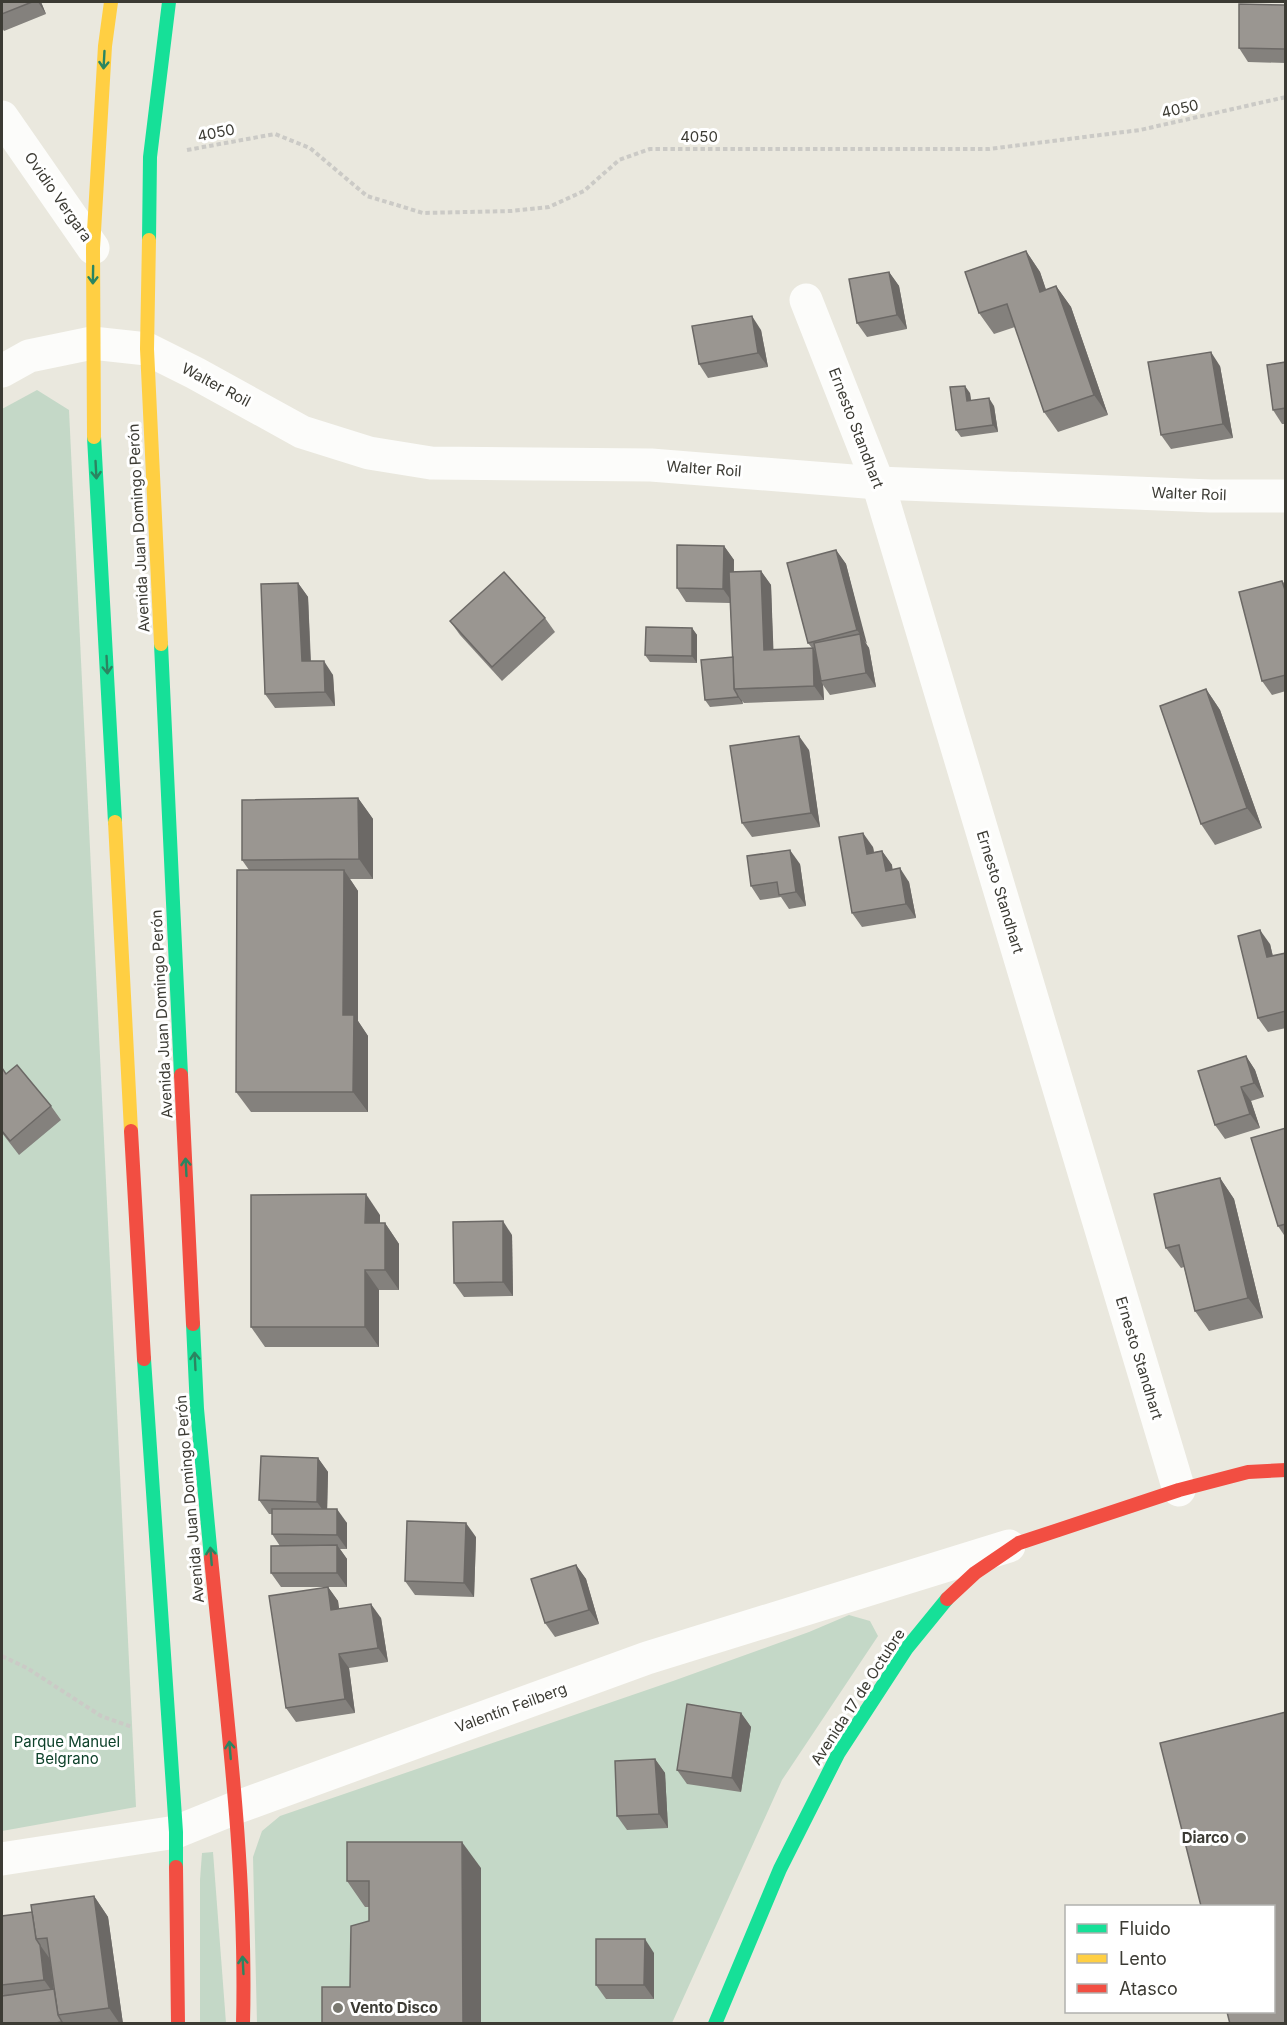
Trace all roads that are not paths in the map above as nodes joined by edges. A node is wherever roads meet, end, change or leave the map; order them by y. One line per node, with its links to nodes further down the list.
1 (111, 2): 4 (street, one-way to 4)
2 (169, 2): 7 (street, Avenida Juan Domingo Perón)
3 (2, 117): 4 (street, Ovidio Vergara)
4 (93, 248): 6 (street, one-way to 6)
5 (806, 300): 9 (street, Ernesto Standhart)
6 (92, 343): 7 (street); 8 (street); 17 (street, one-way to 17)
7 (147, 349): 9 (street, Walter Roil); 16 (street, Avenida Juan Domingo Perón, one-way to 7)
8 (2, 371)
9 (878, 483): 10 (street, Walter Roil); 14 (street, Ernesto Standhart)
10 (1286, 496)
11 (1286, 1454): 13 (street, Avenida 17 de Octubre)
12 (1286, 1470): 13 (street, Avenida 17 de Octubre)
13 (1248, 1472): 14 (street, Avenida 17 de Octubre)
14 (1179, 1490): 15 (street, Avenida 17 de Octubre)
15 (1019, 1543): 16 (street, Valentín Feilberg); 21 (street, Avenida 17 de Octubre)
16 (235, 1808): 17 (street, Valentín Feilberg); 20 (street, Avenida Juan Domingo Perón, one-way to 16)
17 (176, 1832): 18 (street, Valentín Feilberg); 19 (street)
18 (2, 1859)
19 (178, 2024)
20 (243, 2024)
21 (715, 2024)

